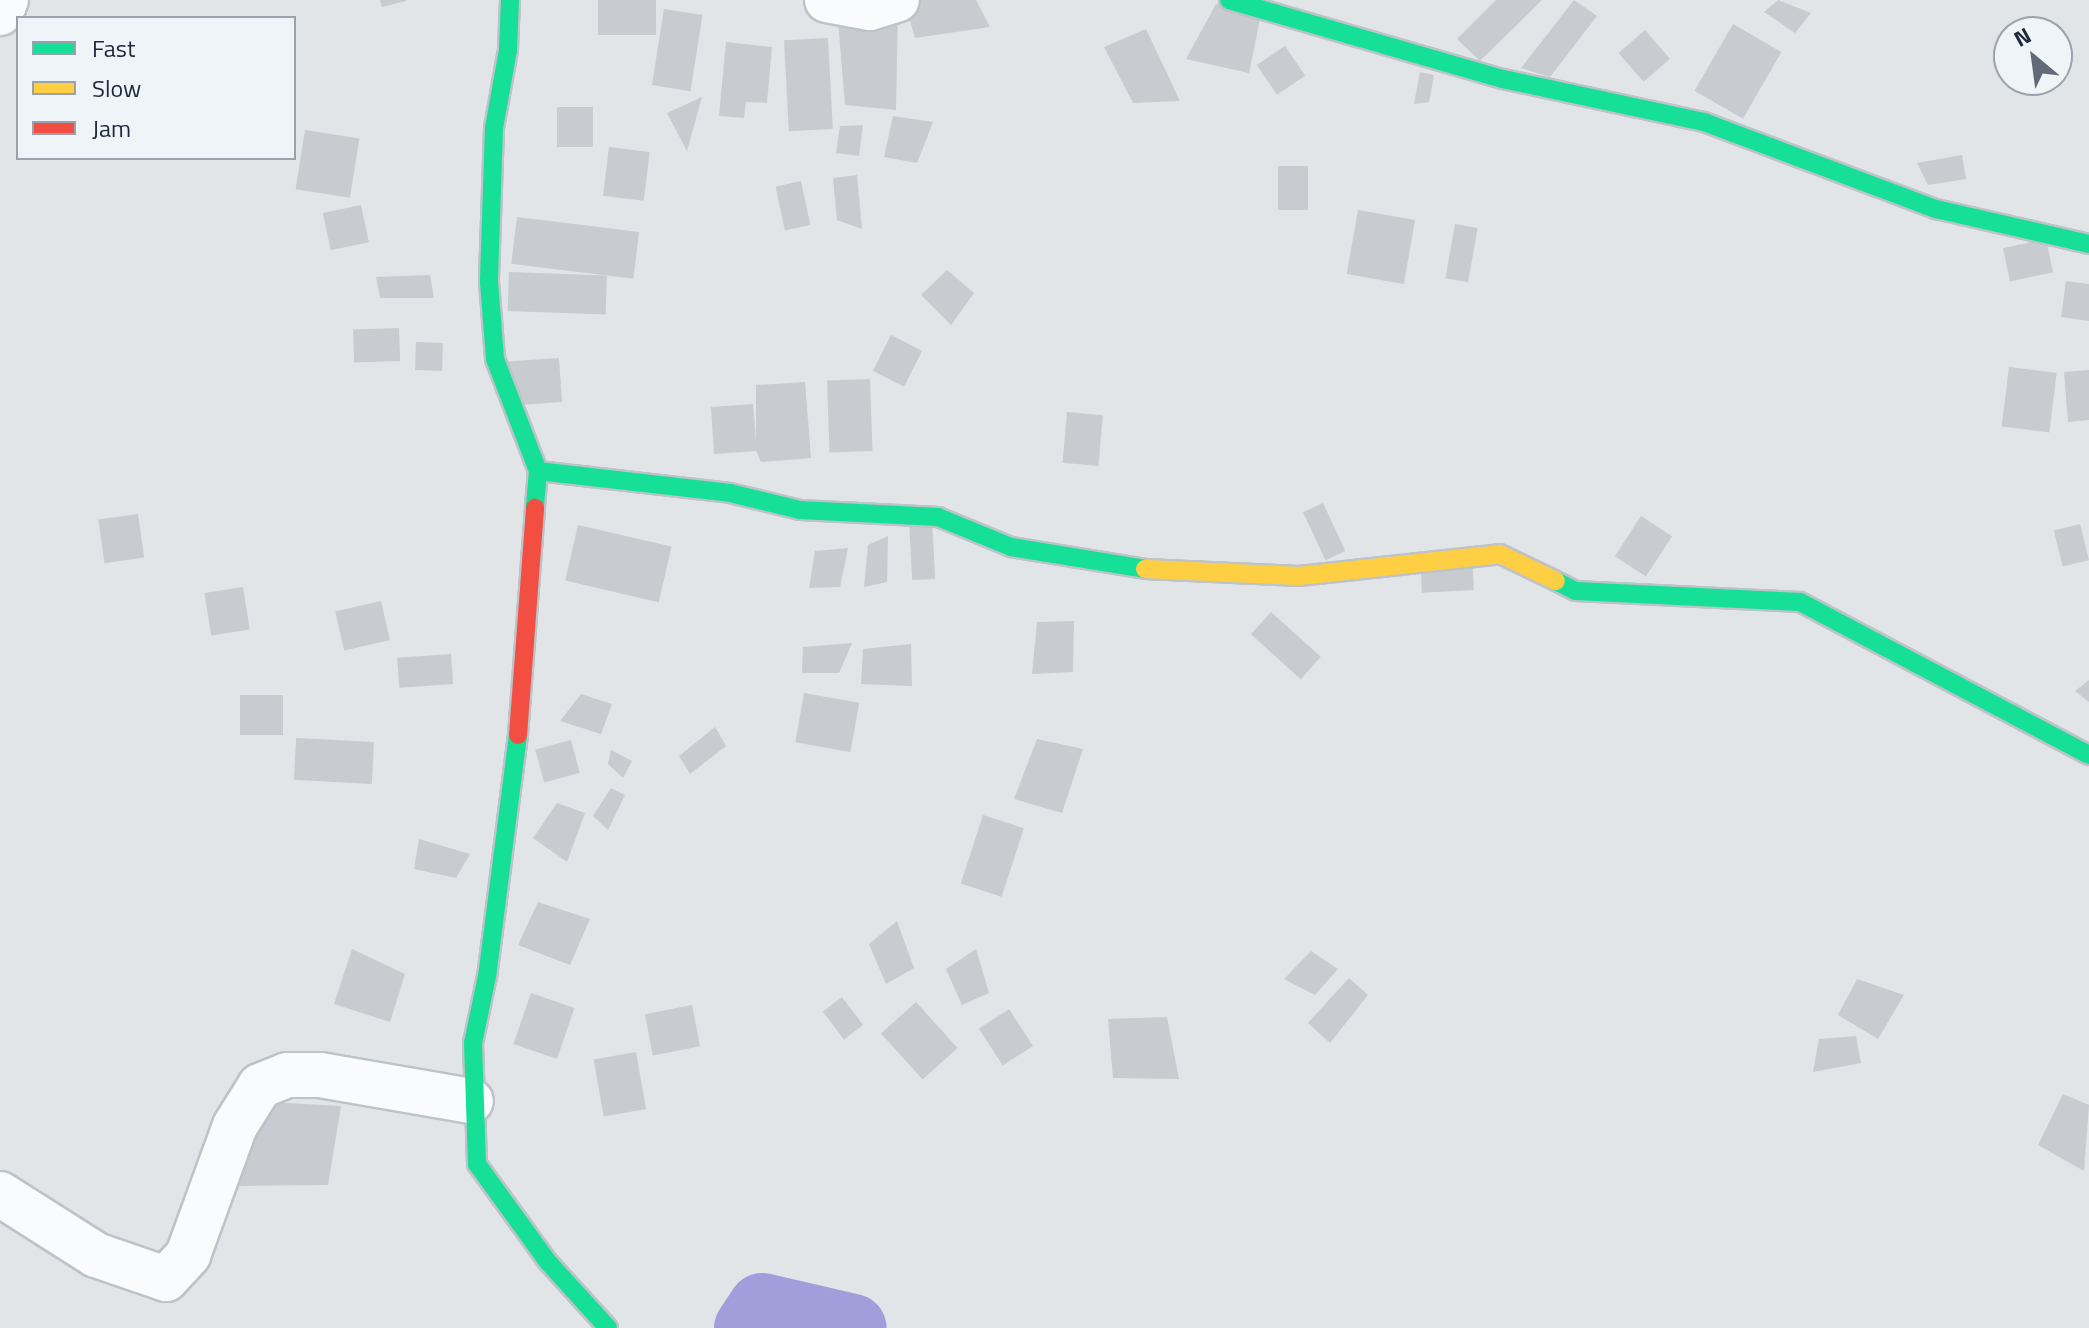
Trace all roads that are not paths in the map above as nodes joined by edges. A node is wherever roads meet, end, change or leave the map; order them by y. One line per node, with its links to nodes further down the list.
1 (6, 0): 6 (street)
2 (510, 0): 8 (street)
3 (827, 0): 4 (street)
4 (897, 0)
5 (1229, 0): 7 (street)
6 (0, 13)
7 (2089, 244)
8 (538, 471): 9 (street); 10 (street)
9 (2089, 755)
10 (471, 1101): 11 (street); 12 (street)
11 (0, 1194)
12 (608, 1328)

